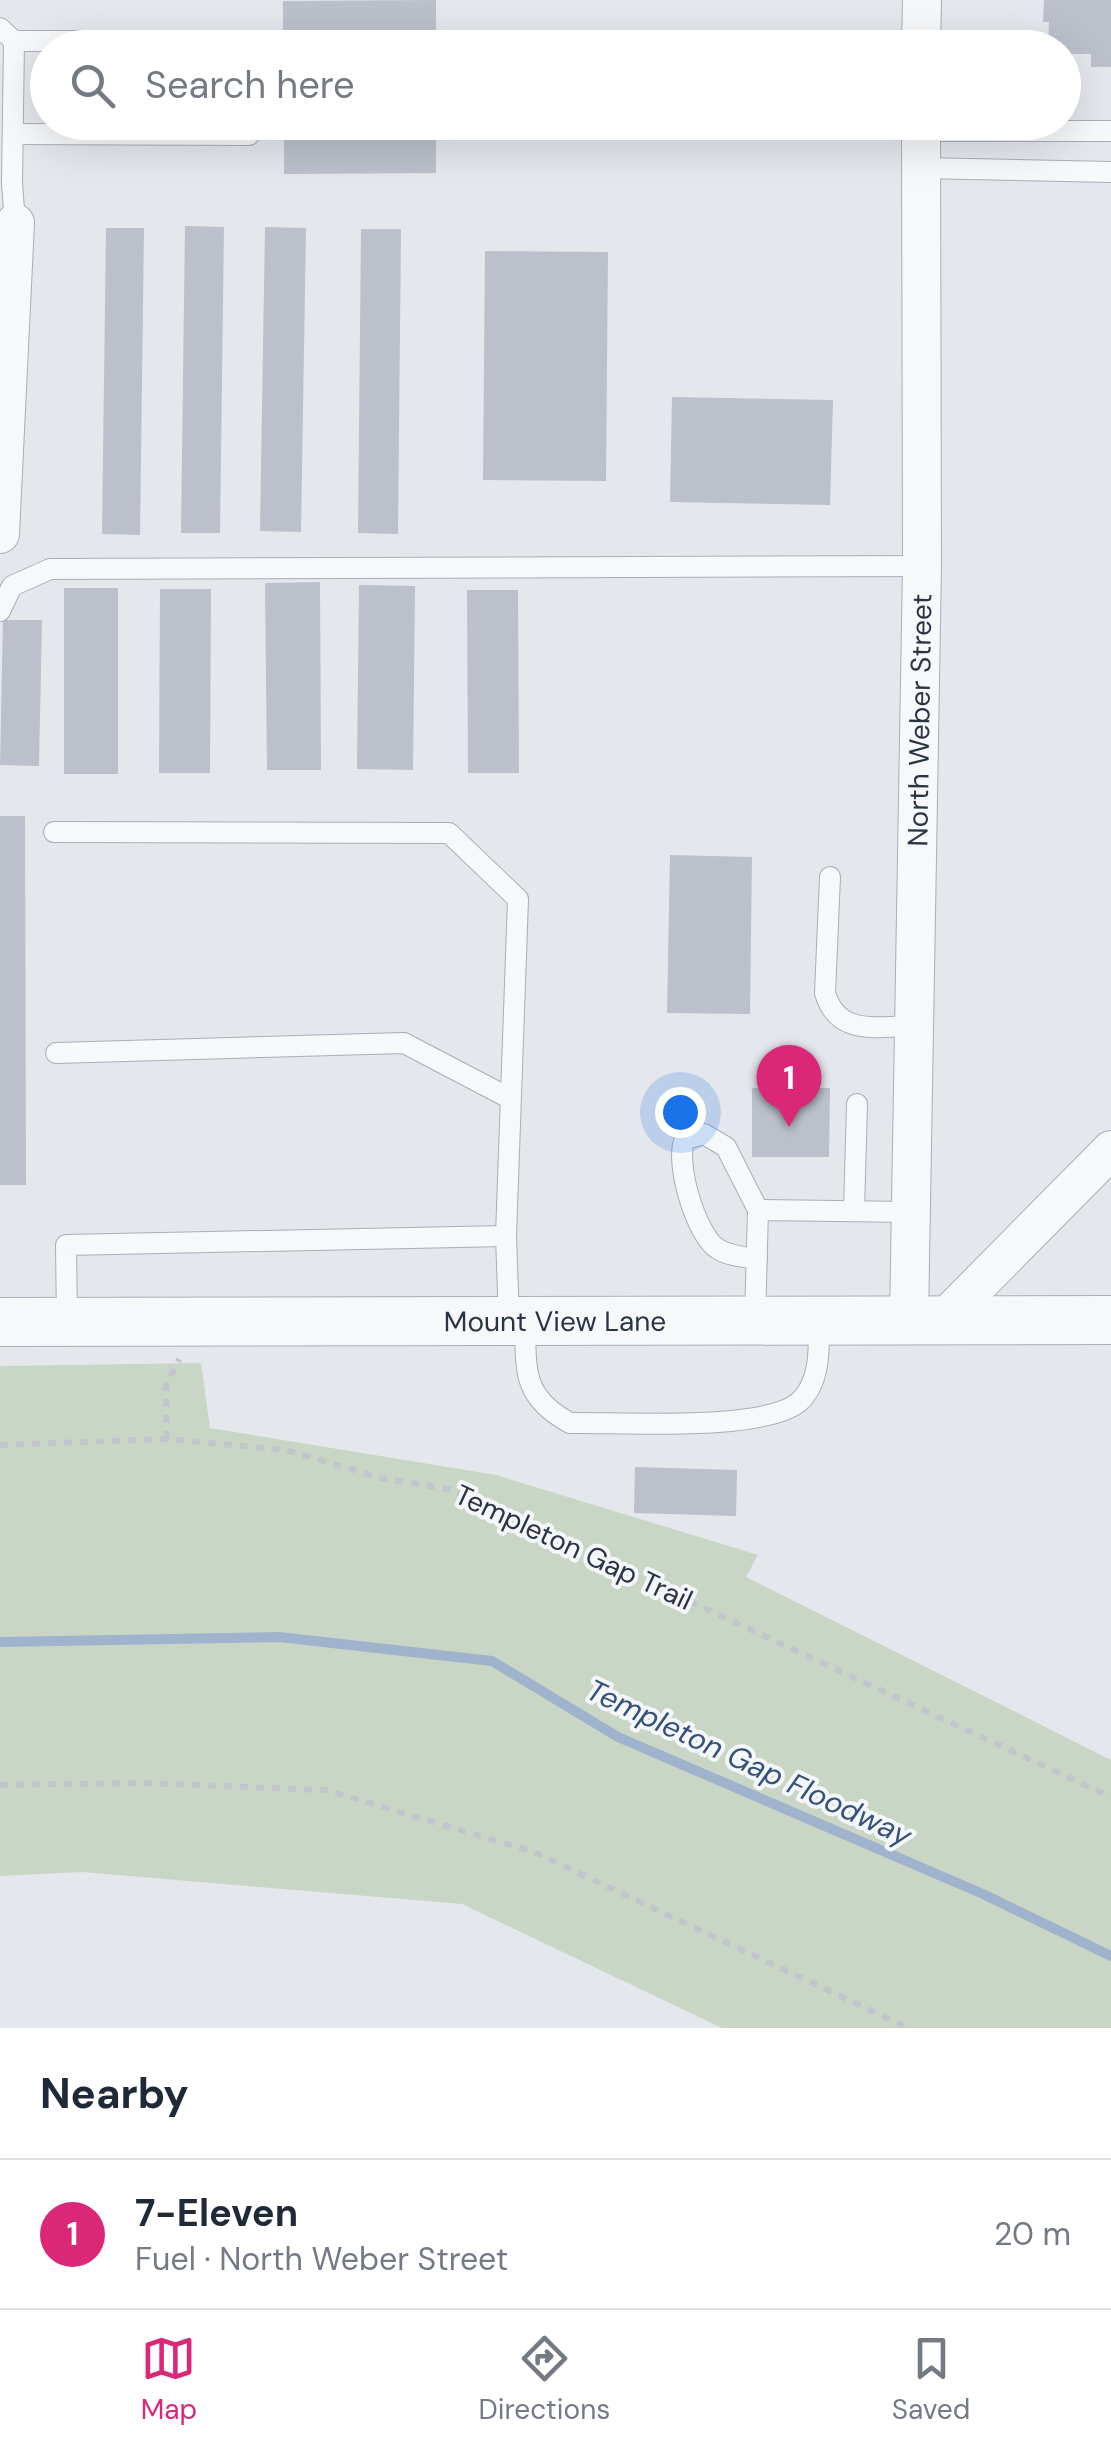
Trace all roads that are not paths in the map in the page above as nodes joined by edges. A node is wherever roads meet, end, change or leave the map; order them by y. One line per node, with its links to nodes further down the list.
1 (922, 0): 2 (street)
2 (922, 30)
3 (7, 34): 4 (lane)
4 (7, 67): 7 (lane)
5 (1081, 130): 6 (lane)
6 (1111, 131)
7 (13, 134): 8 (lane); 12 (lane)
8 (30, 134)
9 (921, 140): 10 (street, North Weber Street)
10 (921, 168): 11 (lane); 14 (street, North Weber Street)
11 (1111, 172)
12 (14, 223): 13 (street)
13 (0, 534)
14 (922, 566): 15 (lane); 18 (street, North Weber Street)
15 (0, 611)
16 (54, 832): 20 (lane)
17 (830, 877): 18 (lane)
18 (914, 1026): 25 (street, North Weber Street)
19 (56, 1053): 20 (lane)
20 (510, 1098): 26 (lane)
21 (857, 1104): 24 (lane)
22 (1111, 1150): 30 (street)
23 (758, 1210): 24 (lane); 27 (lane); 27 (lane)
24 (854, 1212): 25 (lane)
25 (911, 1212): 30 (street, North Weber Street)
26 (506, 1236): 32 (lane); 34 (lane)
27 (756, 1259): 28 (lane)
28 (755, 1320): 29 (street, Mount View Lane); 32 (street, Mount View Lane)
29 (819, 1320): 30 (street, Mount View Lane); 32 (lane)
30 (926, 1320): 31 (street, Mount View Lane)
31 (1111, 1320)
32 (517, 1321): 34 (street, Mount View Lane)
33 (0, 1322): 34 (street, Mount View Lane)
34 (67, 1322)

